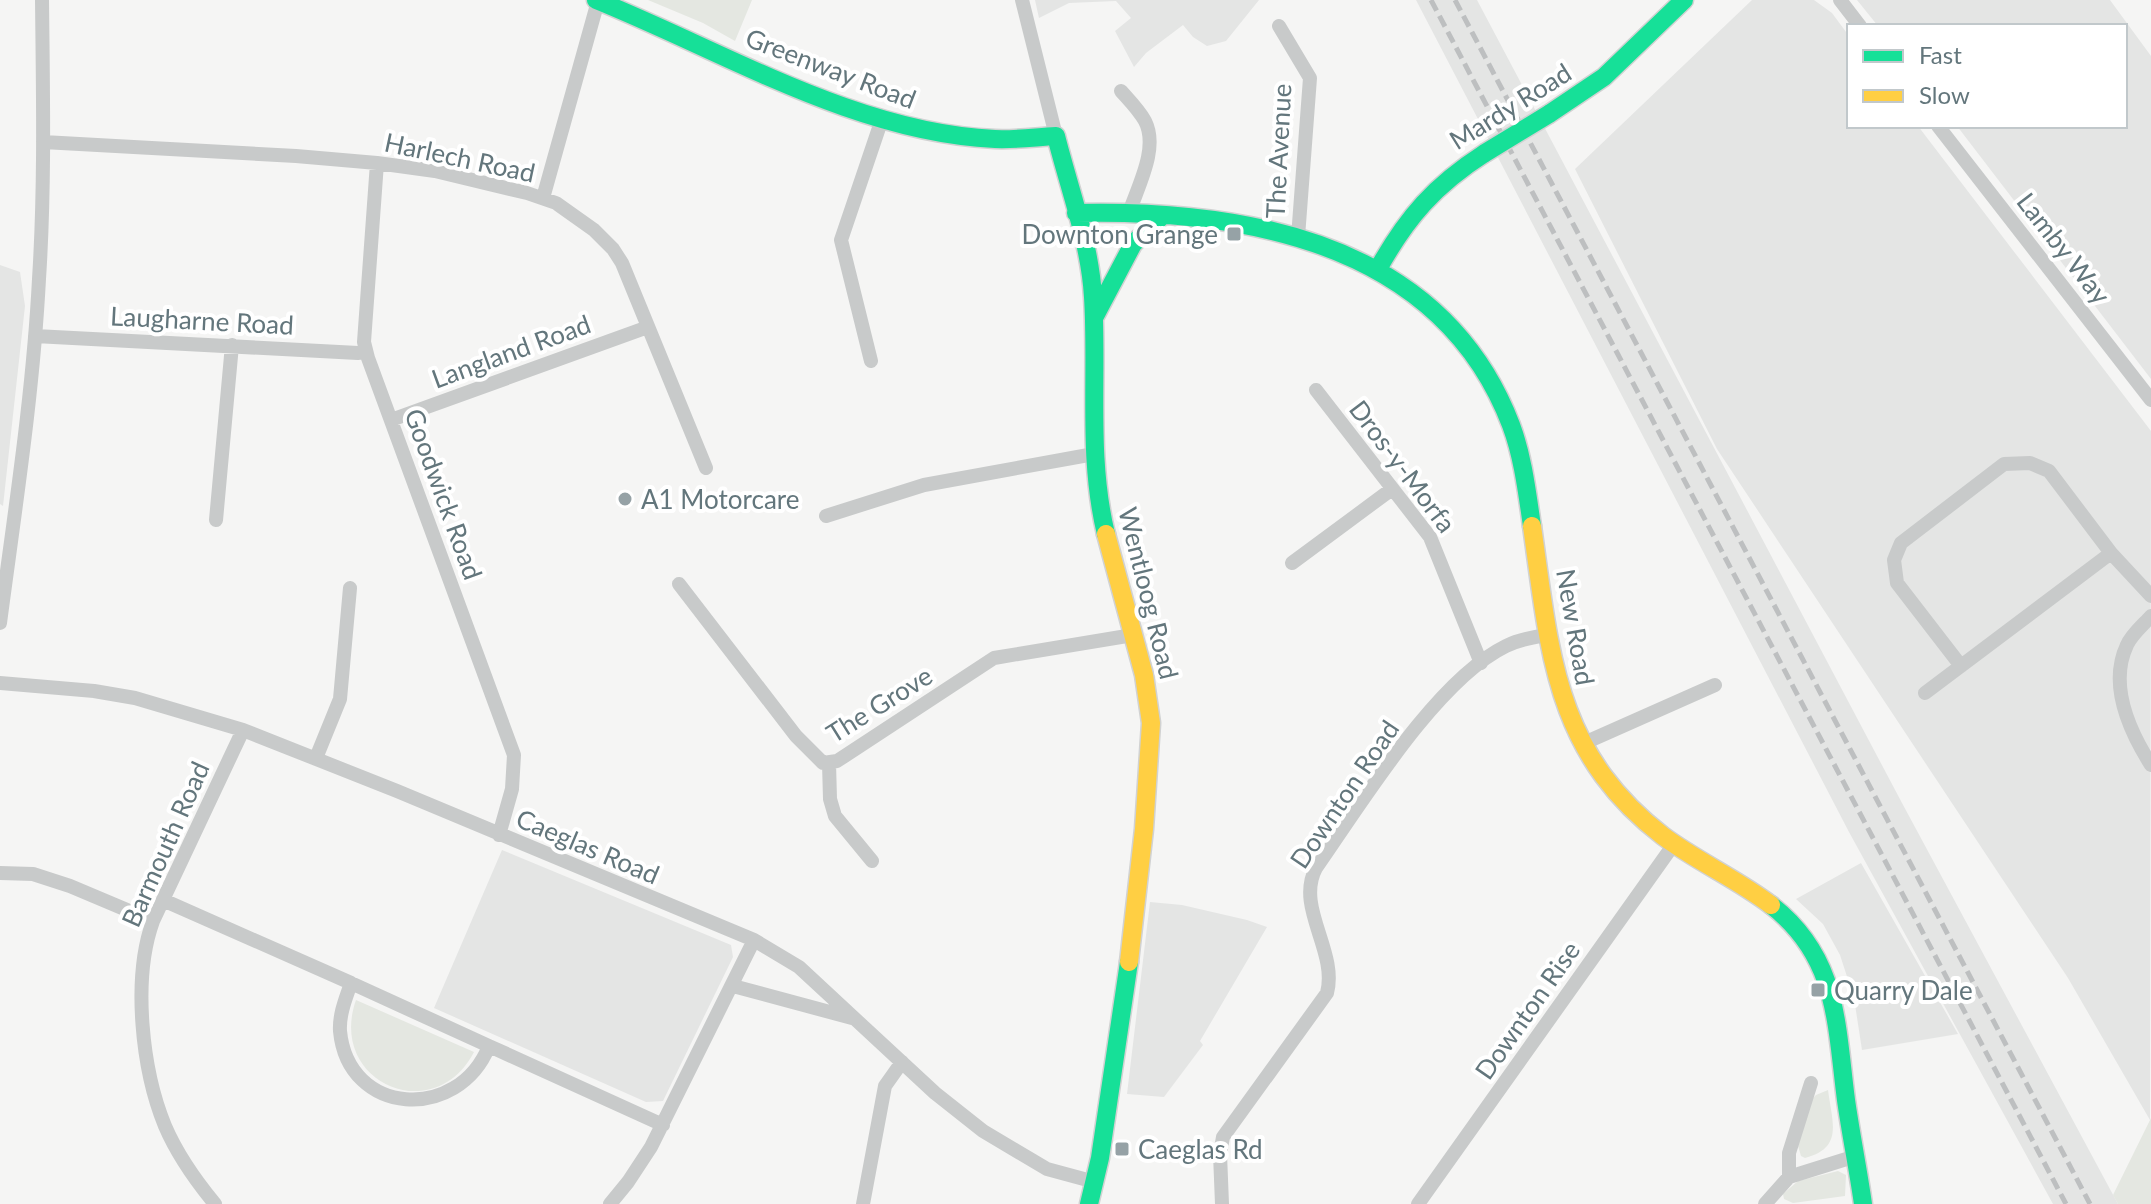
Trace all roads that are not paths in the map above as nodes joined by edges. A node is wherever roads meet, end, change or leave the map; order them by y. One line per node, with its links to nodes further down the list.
1 (42, 0): 12 (street)
2 (597, 0): 9 (street, Greenway Road); 14 (street)
3 (1022, 0): 11 (street, Wentloog Road)
4 (1684, 0): 19 (street, Mardy Road, bridge)
5 (1840, 0): 6 (street)
6 (1858, 24)
7 (1279, 26): 18 (street, The Avenue)
8 (1121, 91): 16 (street)
9 (882, 119): 11 (street, Greenway Road); 25 (street)
10 (1940, 128): 27 (street, Lamby Way)
11 (1056, 136): 15 (street, Wentloog Road)
12 (43, 142): 13 (street, Harlech Road); 22 (street)
13 (377, 163): 14 (street, Harlech Road); 24 (street, Goodwick Road)
14 (543, 198): 21 (street, Harlech Road)
15 (1076, 213): 16 (street, New Road); 20 (street, Wentloog Road)
16 (1129, 213): 17 (street, New Road)
17 (1163, 215): 18 (street, New Road); 20 (street)
18 (1298, 237): 19 (street, New Road)
19 (1378, 269): 42 (street, New Road)
20 (1094, 319): 29 (street, Wentloog Road)
21 (648, 327): 28 (street, Langland Road); 30 (street, Harlech Road)
22 (35, 336): 23 (street, Laugharne Road); 40 (street)
23 (232, 345): 24 (street, Laugharne Road); 33 (street)
24 (366, 351): 28 (street, Goodwick Road)
25 (871, 361)
26 (1316, 390): 31 (street, Dros-y-Morfa)
27 (2151, 400)
28 (391, 420): 53 (street, Goodwick Road)
29 (1094, 454): 32 (street); 41 (street, Wentloog Road)
30 (706, 468)
31 (1392, 489): 35 (street); 43 (street, Dros-y-Morfa)
32 (826, 516)
33 (216, 520)
34 (2111, 553): 38 (street); 44 (street); 44 (street)
35 (1292, 563)
36 (679, 584): 51 (street, The Grove)
37 (350, 588): 50 (street)
38 (2151, 596)
39 (2151, 616): 52 (street)
40 (0, 623)
41 (1133, 635): 51 (street, The Grove); 69 (street, Wentloog Road)
42 (1547, 635): 43 (street, Downton Road); 49 (street, New Road)
43 (1481, 663): 74 (street, Downton Road)
44 (1961, 666): 47 (street)
45 (0, 683): 48 (street, Caeglas Road)
46 (1715, 685): 49 (street)
47 (1925, 693)
48 (243, 730): 50 (street, Caeglas Road); 57 (street, Barmouth Road)
49 (1582, 744): 54 (street, New Road)
50 (316, 758): 53 (street, Caeglas Road)
51 (829, 763): 55 (street)
52 (2151, 765)
53 (499, 835): 59 (street, Caeglas Road)
54 (1674, 844): 67 (street, New Road); 75 (street, Downton Rise)
55 (872, 861)
56 (0, 873): 58 (street)
57 (163, 900): 58 (street, Barmouth Road); 60 (street)
58 (153, 921): 70 (street, Barmouth Road)
59 (754, 940): 61 (street); 62 (street, Caeglas Road)
60 (351, 983): 63 (street); 63 (street)
61 (733, 986): 62 (street); 66 (street)
62 (854, 1018): 64 (street, Caeglas Road)
63 (489, 1046): 66 (street)
64 (902, 1062): 69 (street, Caeglas Road); 72 (street)
65 (1811, 1083): 68 (street)
66 (663, 1125): 71 (street)
67 (1856, 1156): 68 (street); 77 (street, New Road)
68 (1789, 1177): 76 (street)
69 (1095, 1182): 73 (street, Wentloog Road)
70 (215, 1204)
71 (610, 1204)
72 (863, 1204)
73 (1089, 1204)
74 (1222, 1204)
75 (1418, 1204)
76 (1765, 1204)
77 (1862, 1204)

